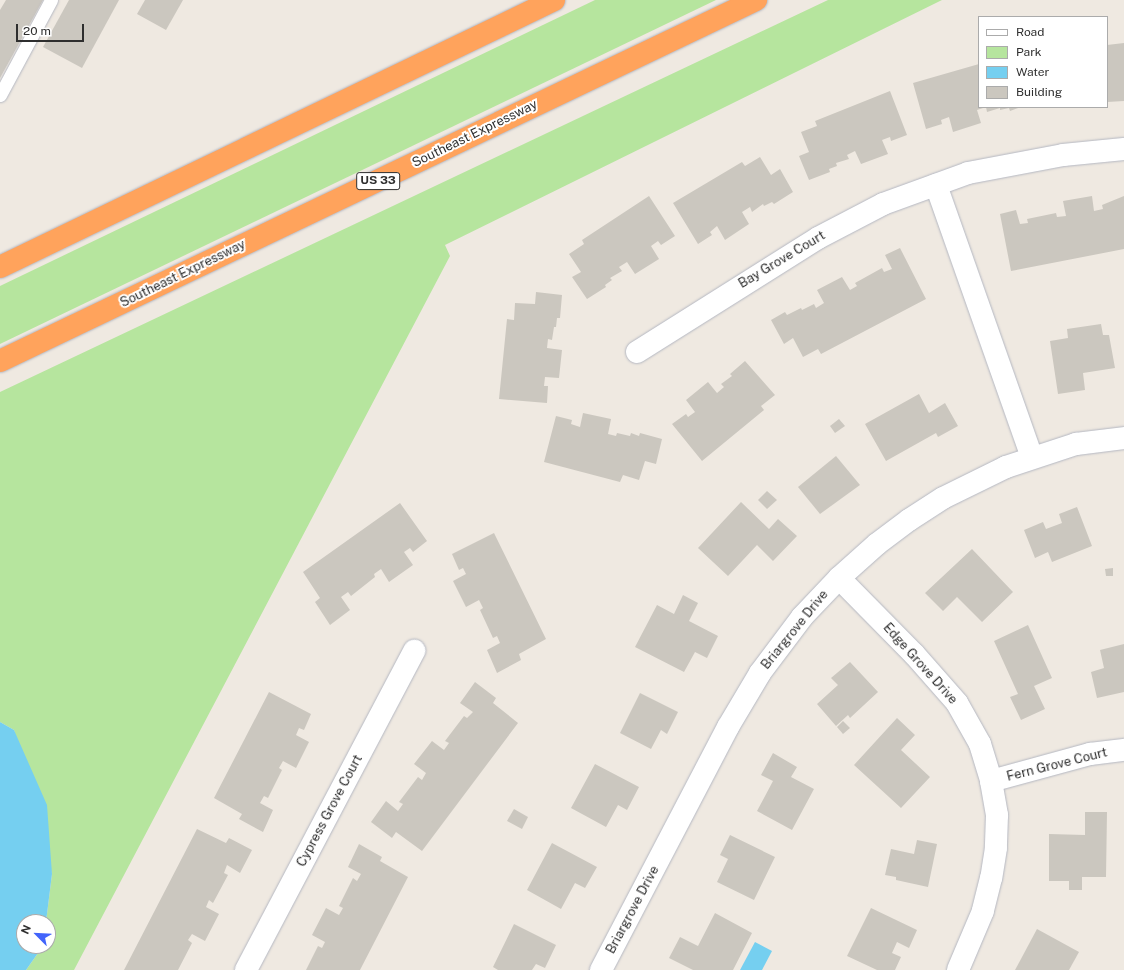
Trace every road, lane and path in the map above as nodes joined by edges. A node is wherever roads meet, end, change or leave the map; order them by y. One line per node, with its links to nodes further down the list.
1 (51, 0): 4 (lane)
2 (554, 0): 7 (highway)
3 (756, 0): 9 (highway, Southeast Expressway / US 33)
4 (0, 95)
5 (1124, 149): 6 (street, Bay Grove Court)
6 (936, 185): 8 (street, Bay Grove Court); 11 (street)
7 (0, 267)
8 (637, 352)
9 (0, 362)
10 (1124, 438): 11 (street, Briargrove Drive)
11 (1032, 458): 12 (street, Briargrove Drive)
12 (839, 578): 15 (street, Edge Grove Drive); 17 (street, Briargrove Drive)
13 (414, 652): 16 (street, Cypress Grove Court)
14 (1124, 750): 15 (street, Fern Grove Court)
15 (991, 781): 18 (street, Edge Grove Drive)
16 (246, 970)
17 (601, 970)
18 (958, 970)

